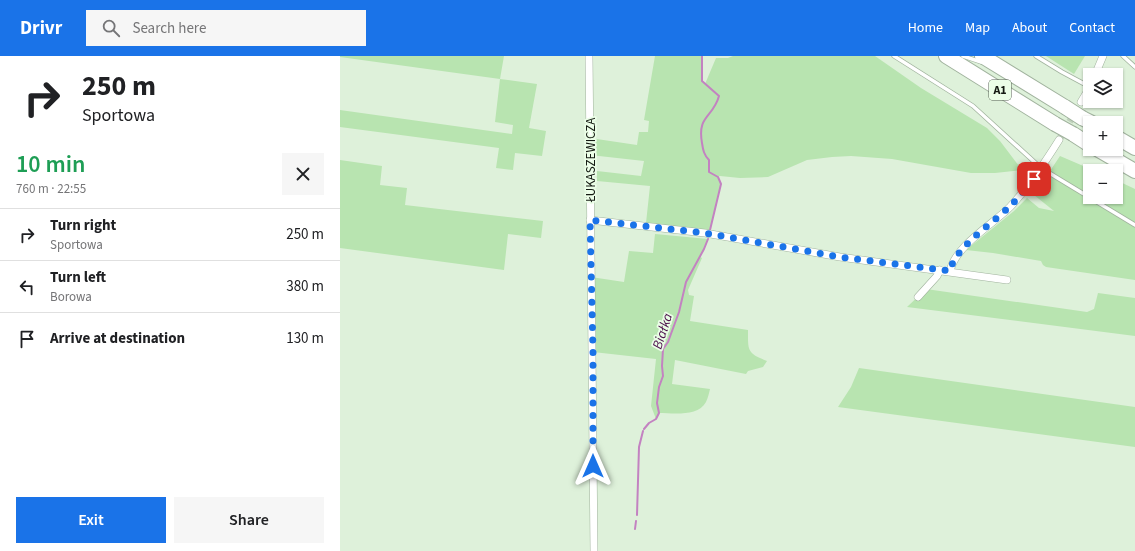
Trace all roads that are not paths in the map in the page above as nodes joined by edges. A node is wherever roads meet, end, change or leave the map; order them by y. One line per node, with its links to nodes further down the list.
1 (589, 56): 23 (street, ŁUKASZEWICZA)
2 (894, 56): 21 (lane)
3 (946, 56): 14 (highway, A1)
4 (964, 56): 8 (lane); 12 (lane)
5 (1036, 56): 13 (lane)
6 (1103, 56): 10 (street)
7 (1123, 56): 9 (lane)
8 (976, 59): 12 (highway, A1)
9 (1135, 67)
10 (1098, 68)
11 (980, 72): 14 (lane)
12 (1007, 72): 15 (highway, A1, bridge)
13 (1083, 83)
14 (996, 88): 17 (highway, A1, bridge)
15 (1083, 118)
16 (1059, 140): 21 (street)
17 (1083, 140)
18 (1123, 141): 19 (highway)
19 (1135, 148)
20 (1109, 156): 22 (highway)
21 (1041, 168): 24 (lane); 26 (street)
22 (1135, 171)
23 (590, 220): 25 (street); 29 (street, ŁUKASZEWICZA)
24 (1135, 224)
25 (940, 270): 26 (street); 28 (street)
26 (950, 271): 27 (street)
27 (1007, 280)
28 (918, 297)
29 (594, 551)

